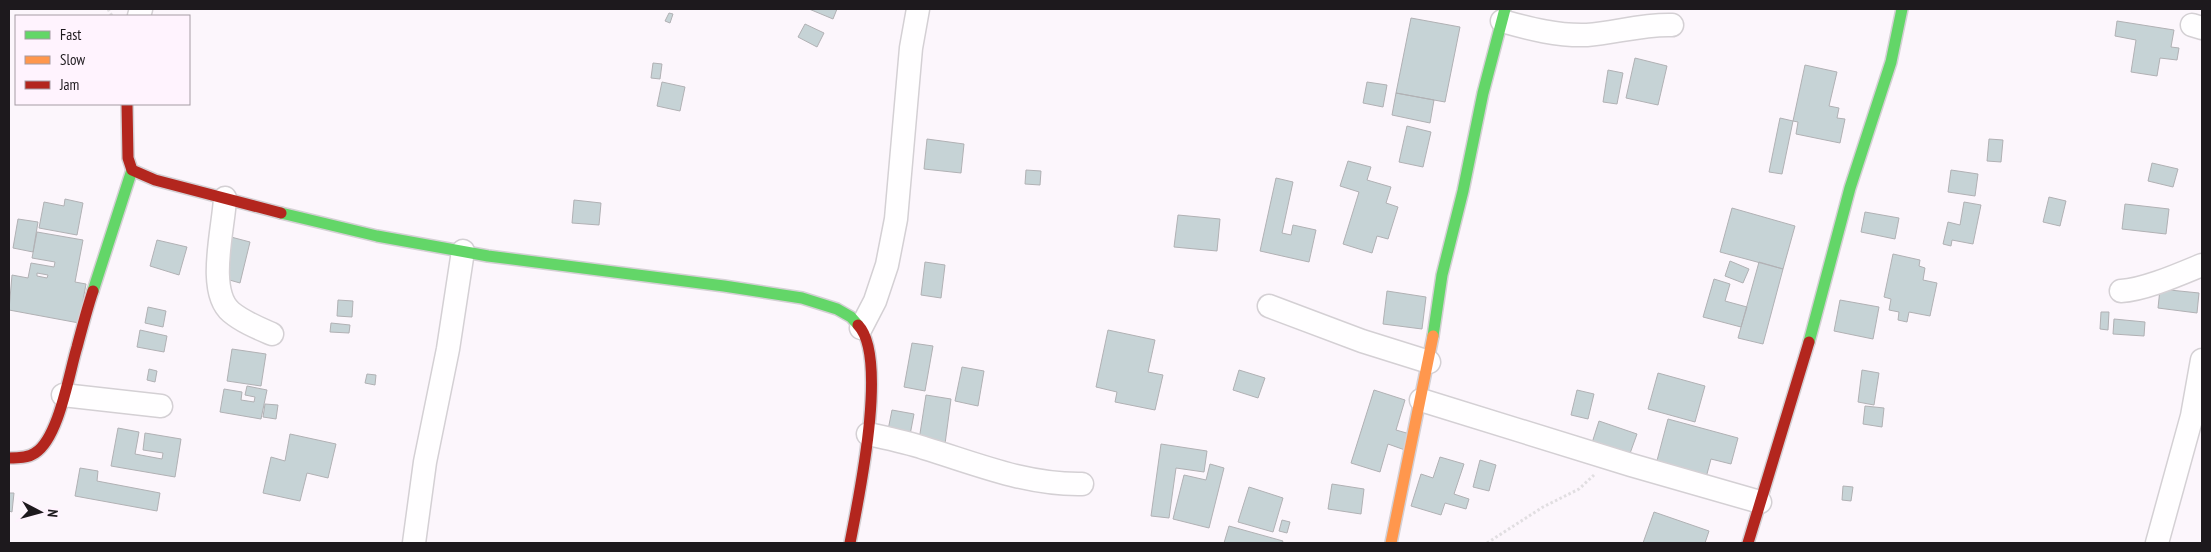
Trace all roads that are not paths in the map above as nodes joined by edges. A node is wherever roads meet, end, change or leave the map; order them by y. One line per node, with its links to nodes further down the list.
1 (918, 9): 12 (street)
2 (1902, 9): 22 (street)
3 (1504, 15): 4 (street); 15 (street)
4 (1672, 25)
5 (127, 105): 6 (street)
6 (132, 170): 7 (street); 16 (street)
7 (225, 198): 8 (street); 13 (street)
8 (463, 251): 12 (street); 23 (street)
9 (2202, 265): 10 (street)
10 (2121, 291)
11 (1269, 306): 15 (street)
12 (861, 328): 19 (street)
13 (272, 334)
14 (2202, 360): 27 (street)
15 (1429, 362): 17 (street)
16 (63, 395): 18 (street); 20 (street)
17 (1421, 400): 22 (street); 25 (street)
18 (161, 406)
19 (868, 434): 21 (street); 24 (street)
20 (9, 458)
21 (1082, 484)
22 (1760, 502): 26 (street)
23 (414, 543)
24 (850, 543)
25 (1391, 543)
26 (1748, 543)
27 (2157, 543)

